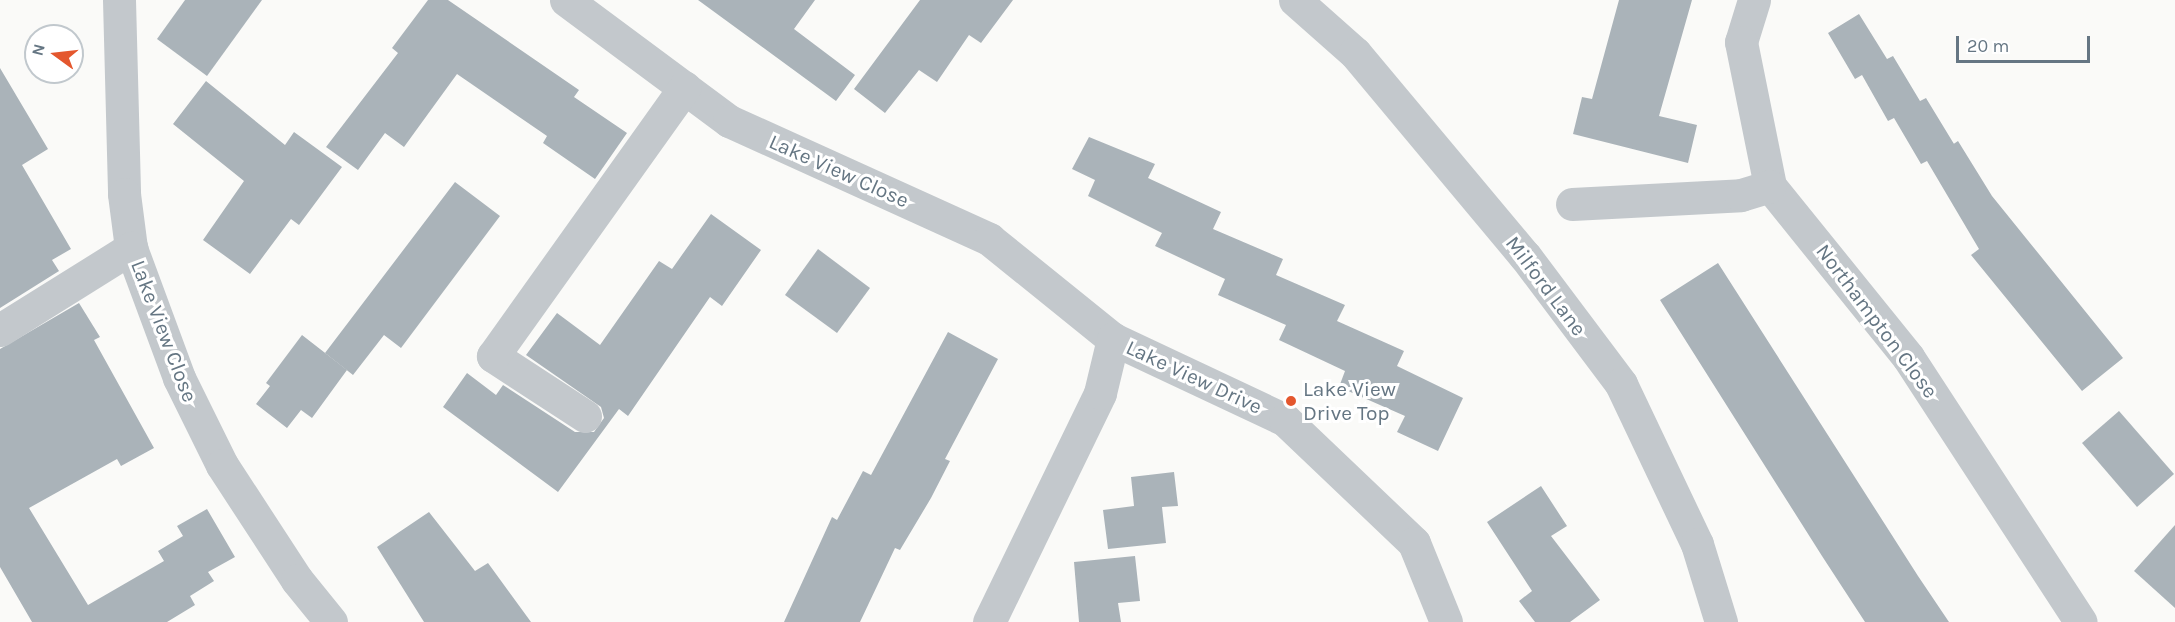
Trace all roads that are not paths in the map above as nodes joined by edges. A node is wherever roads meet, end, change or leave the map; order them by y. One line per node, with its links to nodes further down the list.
1 (119, 0): 8 (street, Lake View Close)
2 (566, 0): 5 (street, Lake View Close)
3 (1295, 0): 15 (street, Milford Lane)
4 (1754, 0): 6 (street, Northampton Close)
5 (685, 87): 10 (street, Lake View Close); 11 (street)
6 (1770, 186): 7 (street); 16 (street, Northampton Close)
7 (1572, 204)
8 (132, 248): 9 (street); 12 (street, Lake View Close)
9 (0, 330)
10 (1113, 339): 13 (street, Lake View Drive); 14 (street, Lake View Drive)
11 (585, 416)
12 (331, 622)
13 (989, 622)
14 (1446, 622)
15 (1721, 622)
16 (2081, 622)

